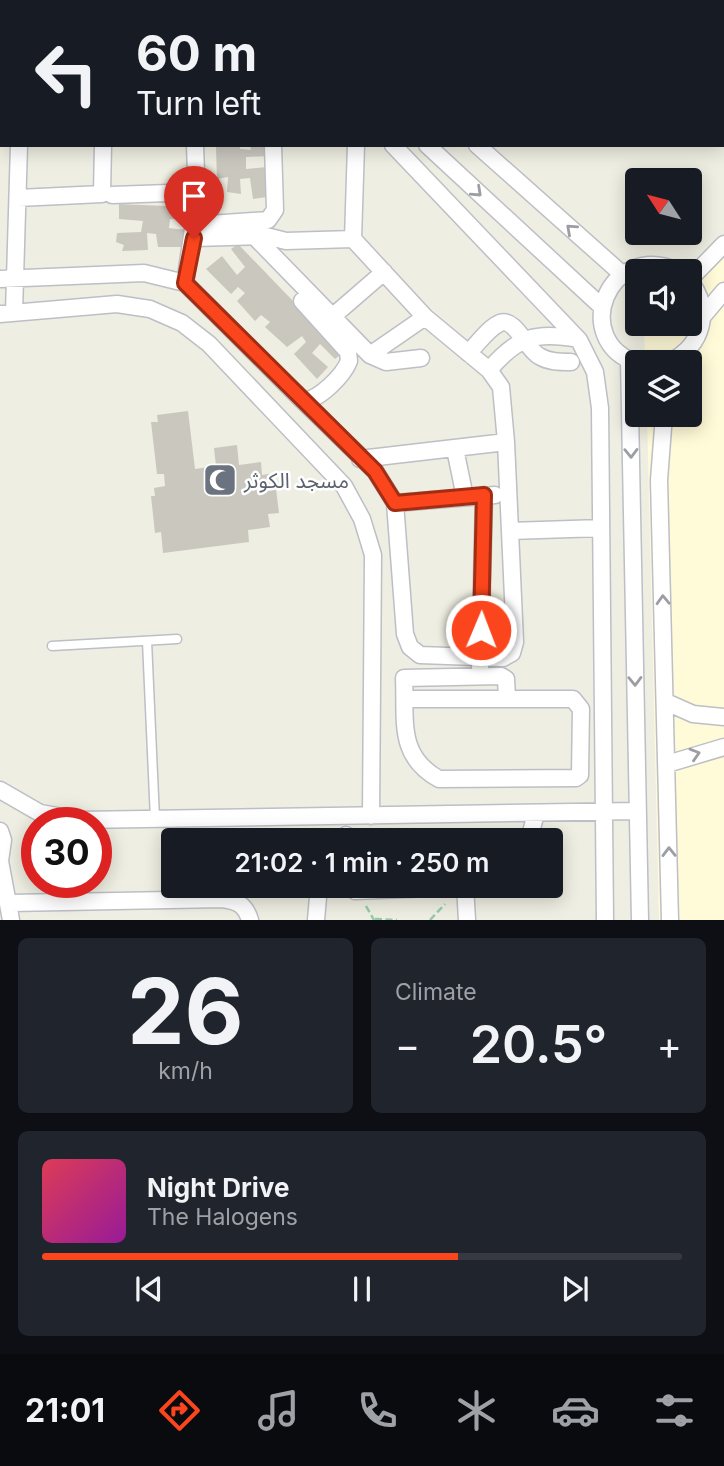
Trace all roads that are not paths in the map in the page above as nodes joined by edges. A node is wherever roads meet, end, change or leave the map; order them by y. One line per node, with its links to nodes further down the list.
1 (19, 147): 10 (street)
2 (103, 147): 10 (street)
3 (195, 147): 9 (street)
4 (273, 147): 11 (street)
5 (356, 147): 13 (street)
6 (395, 147): 30 (street)
7 (429, 147): 23 (street, one-way to 23)
8 (479, 147): 18 (street, one-way to 8)
9 (197, 197): 10 (street); 11 (street)
10 (18, 203): 19 (street)
11 (195, 231): 12 (street); 20 (street)
12 (254, 236): 13 (street); 27 (street)
13 (354, 239): 16 (street)
14 (724, 244): 15 (street)
15 (702, 267)
16 (384, 272): 27 (street); 28 (street)
17 (625, 273): 18 (street)
18 (622, 274): 23 (street)
19 (8, 279): 20 (street); 25 (street)
20 (185, 283): 38 (street)
21 (724, 291): 26 (street)
22 (302, 300): 38 (street)
23 (602, 307): 34 (street)
24 (702, 310): 26 (street)
25 (7, 313): 65 (street)
26 (703, 316): 31 (street)
27 (332, 317): 33 (street)
28 (425, 317): 32 (street); 33 (street)
29 (524, 340): 30 (street); 32 (street); 36 (street); 37 (street)
30 (579, 340): 48 (street)
31 (687, 350)
32 (468, 354): 37 (street)
33 (370, 355): 35 (street)
34 (625, 357)
35 (421, 358)
36 (570, 362)
37 (489, 370): 41 (street)
38 (303, 401): 43 (street)
39 (634, 427): 62 (street, one-way to 62)
40 (663, 427): 57 (street, one-way to 40)
41 (506, 442): 42 (street); 44 (street)
42 (455, 449): 43 (street); 46 (street)
43 (360, 459): 47 (street)
44 (508, 494): 45 (street); 49 (street)
45 (484, 495): 46 (street); 53 (street)
46 (465, 496): 47 (street)
47 (395, 503): 53 (street)
48 (601, 528): 49 (street); 63 (street)
49 (510, 531): 53 (street)
50 (177, 639): 51 (lane)
51 (147, 641): 52 (lane); 66 (lane)
52 (52, 646)
53 (481, 657): 54 (street)
54 (480, 676): 55 (street); 56 (street)
55 (405, 699): 56 (street); 56 (street)
56 (507, 699)
57 (666, 702): 58 (street); 60 (street)
58 (724, 717)
59 (724, 747): 60 (street, one-way to 59)
60 (667, 764): 79 (street, one-way to 60)
61 (0, 790): 66 (street)
62 (637, 811): 63 (street); 78 (street)
63 (606, 812): 64 (street); 77 (street)
64 (536, 813): 65 (street); 67 (street)
65 (371, 816): 66 (street)
66 (155, 819)
67 (533, 828)
68 (0, 831): 69 (street)
69 (0, 861): 72 (street)
70 (318, 898): 75 (street)
71 (470, 898): 76 (street)
72 (10, 903): 73 (street); 74 (street)
73 (11, 920)
74 (250, 920)
75 (316, 920)
76 (467, 920)
77 (605, 920)
78 (640, 920)
79 (670, 920)

